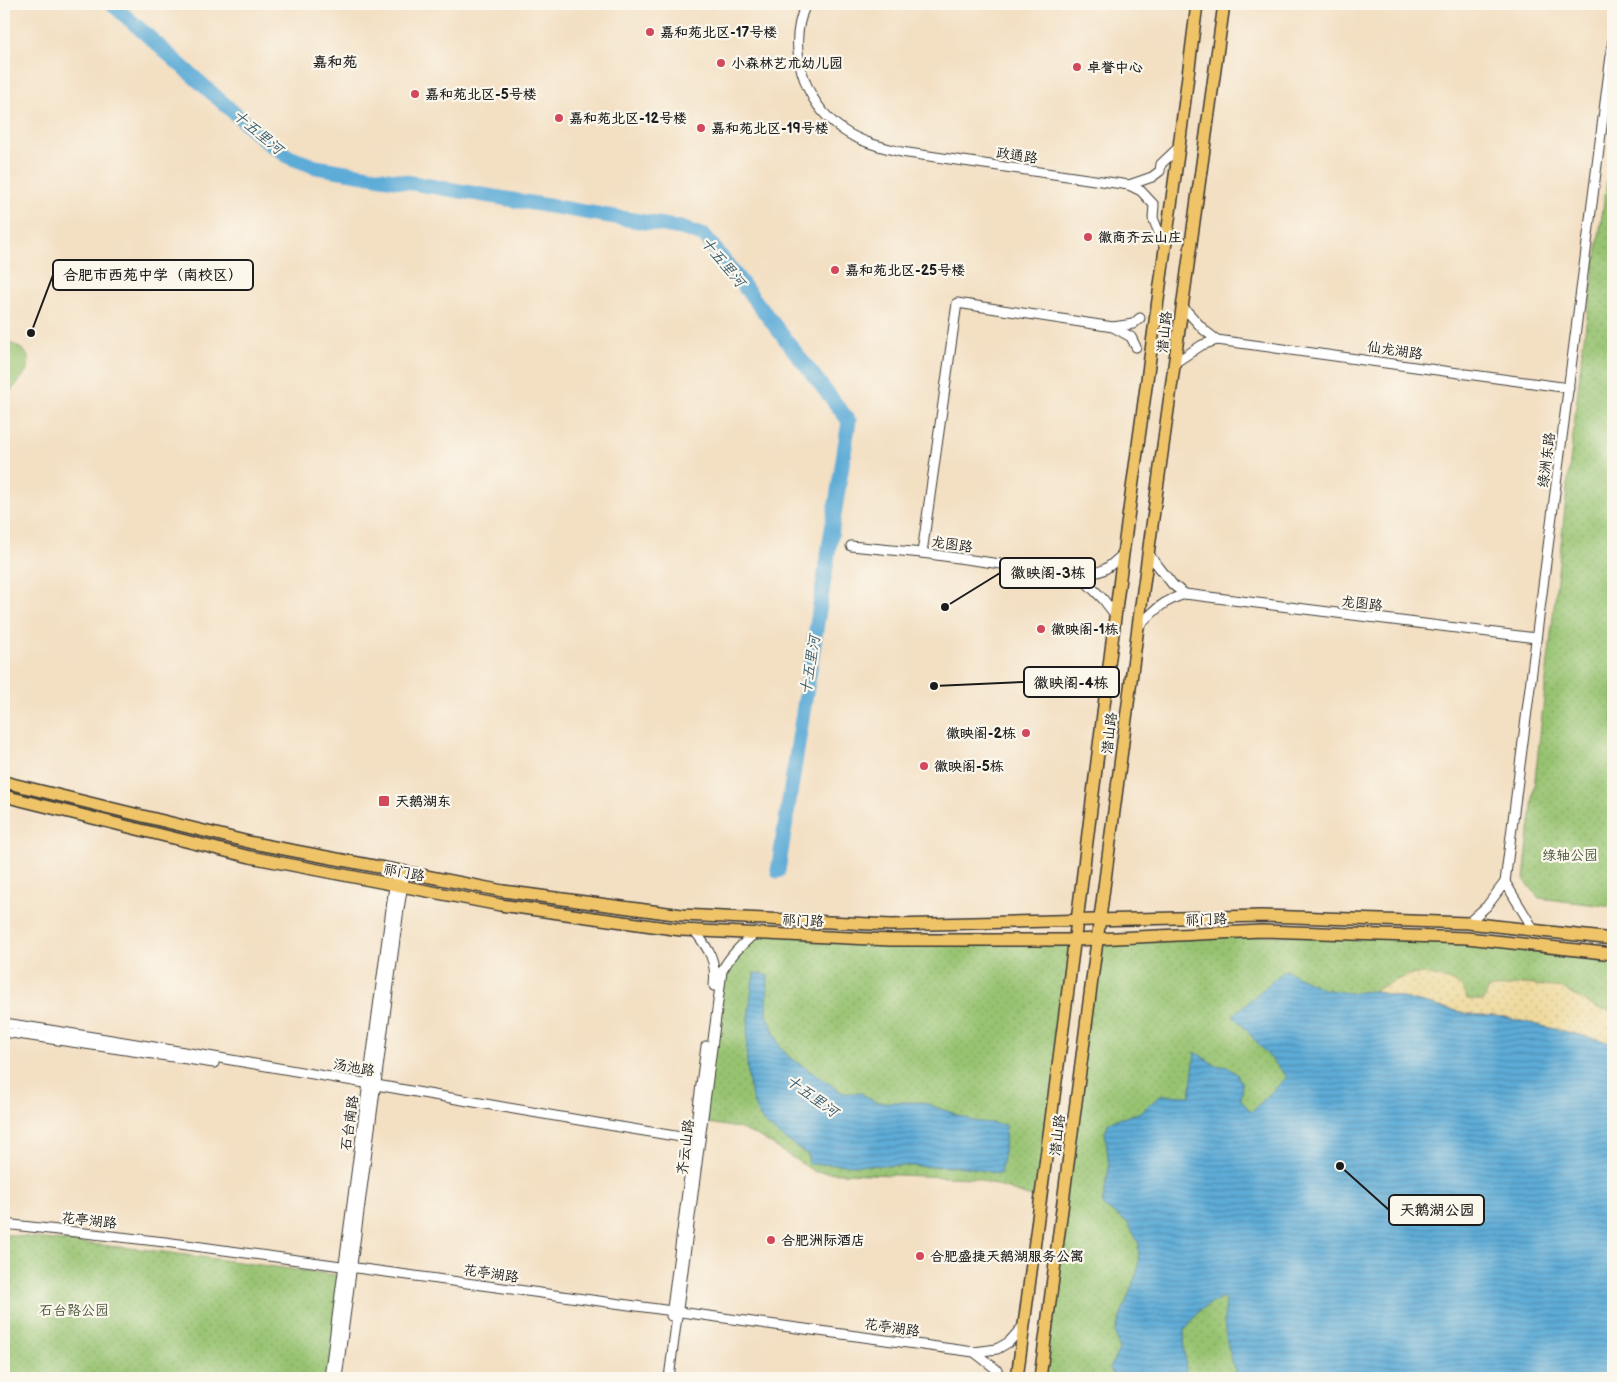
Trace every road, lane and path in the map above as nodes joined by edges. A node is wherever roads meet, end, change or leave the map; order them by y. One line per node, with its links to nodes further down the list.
1 (806, 4): 6 (street, 政通路)
2 (1197, 4): 5 (main road, 潜山路)
3 (1224, 4): 8 (main road, 潜山路)
4 (1613, 40): 14 (street, 绿洲东路)
5 (1179, 147): 6 (street); 7 (main road, 潜山路)
6 (1129, 185): 7 (street)
7 (1165, 248): 18 (main road, 潜山路)
8 (1182, 306): 11 (street); 13 (main road, 潜山路)
9 (1140, 318): 10 (street)
10 (1113, 327): 12 (street); 16 (street)
11 (1217, 340): 13 (street); 14 (street, 仙龙湖路)
12 (1136, 347)
13 (1176, 362): 17 (main road, 潜山路)
14 (1569, 388): 23 (street, 绿洲东路)
15 (851, 546): 16 (street, 龙图路)
16 (922, 553): 19 (street, 龙图路)
17 (1148, 553): 20 (street); 22 (main road, 潜山路)
18 (1124, 554): 19 (street, 龙图路); 21 (main road, 潜山路)
19 (1079, 575): 21 (street)
20 (1185, 594): 22 (street); 23 (street, 龙图路)
21 (1116, 616): 29 (main road, 潜山路)
22 (1138, 627): 30 (main road, 潜山路)
23 (1536, 638): 27 (street, 绿洲东路)
24 (4, 782): 26 (main road, 祁门路)
25 (4, 796): 28 (main road, 祁门路)
26 (400, 871): 28 (street, 石台南路); 29 (main road, 祁门路)
27 (1505, 882): 31 (street); 33 (street)
28 (398, 886): 32 (main road, 祁门路); 41 (street, 石台南路)
29 (1078, 921): 30 (main road, 祁门路); 37 (main road, 潜山路)
30 (1099, 921): 31 (main road, 祁门路); 35 (main road, 潜山路)
31 (1468, 923): 33 (main road, 祁门路)
32 (694, 930): 34 (main road, 祁门路); 42 (street)
33 (1534, 930): 36 (main road, 祁门路)
34 (756, 932): 37 (main road, 祁门路); 42 (street, 齐云山路)
35 (1097, 938): 37 (main road, 祁门路); 38 (main road, 祁门路); 54 (main road, 潜山路)
36 (1613, 939)
37 (1075, 940): 46 (main road, 潜山路)
38 (1613, 954)
39 (4, 1023): 41 (street, 汤池路)
40 (4, 1032): 41 (street, 汤池路)
41 (372, 1087): 42 (street, 汤池路); 44 (street, 石台南路)
42 (697, 1142): 45 (street, 齐云山路)
43 (4, 1224): 44 (street, 花亭湖路)
44 (348, 1268): 45 (street, 花亭湖路); 48 (street, 石台南路); 49 (street, 石台南路)
45 (674, 1312): 47 (street, 花亭湖路); 50 (street); 51 (street, 齐云山路)
46 (1024, 1324): 47 (street, 花亭湖路); 53 (main road, 潜山路)
47 (974, 1352): 52 (street)
48 (329, 1378)
49 (337, 1378)
50 (662, 1378)
51 (669, 1378)
52 (1001, 1378)
53 (1017, 1378)
54 (1040, 1378)

